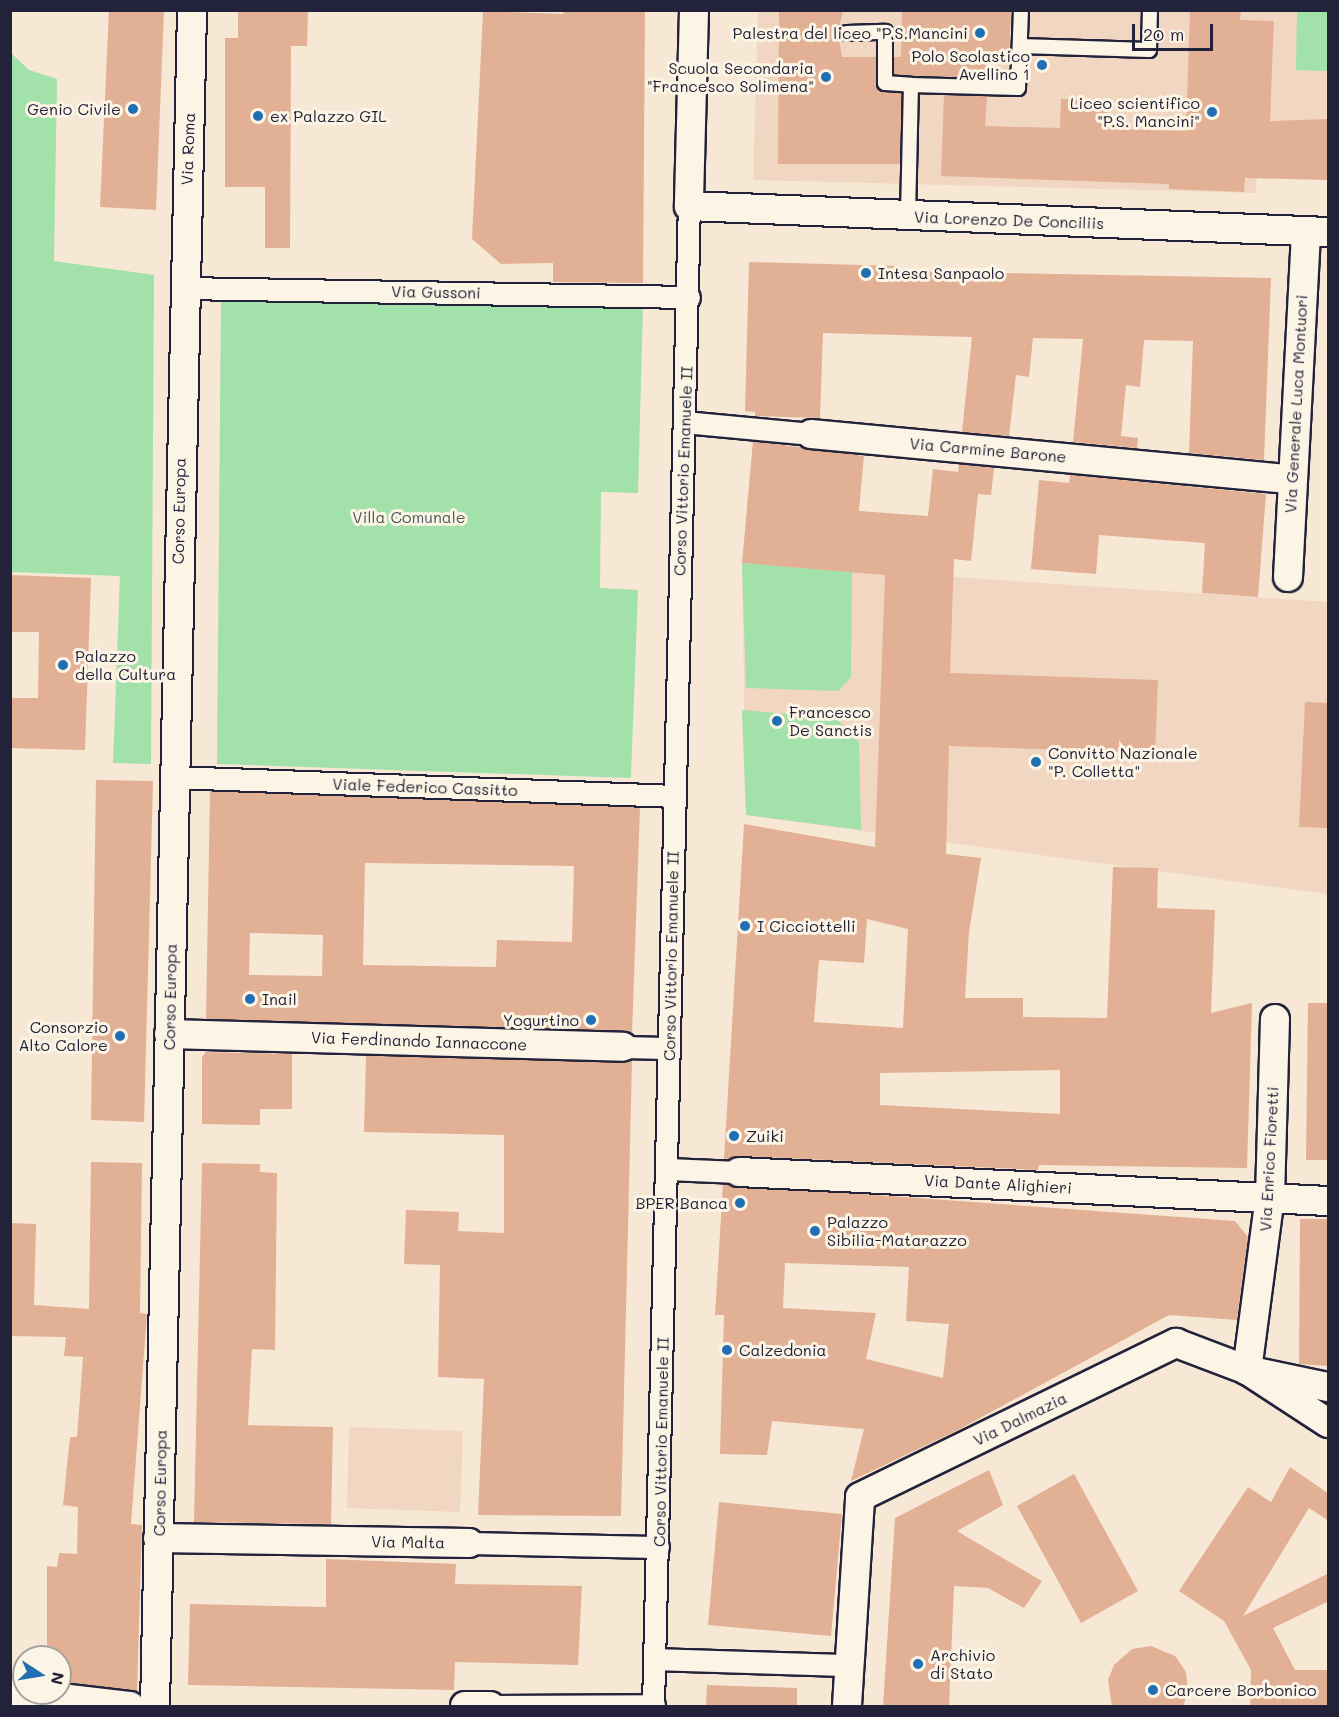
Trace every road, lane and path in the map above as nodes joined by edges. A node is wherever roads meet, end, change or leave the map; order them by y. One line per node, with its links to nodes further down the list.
1 (192, 10): 11 (street, Via Roma)
2 (694, 10): 8 (street)
3 (1021, 10): 6 (lane)
4 (1150, 10): 6 (lane)
5 (847, 33): 7 (lane)
6 (1020, 46): 7 (lane)
7 (911, 85): 9 (lane)
8 (689, 206): 9 (street, Via Lorenzo De Conciliis); 12 (street, Corso Vittorio Emanuele II)
9 (908, 216): 10 (street, Via Lorenzo De Conciliis)
10 (1317, 232): 15 (street, Via Generale Luca Montuori)
11 (183, 288): 12 (street, Via Gussoni); 17 (street, Corso Europa)
12 (689, 297): 13 (street, Corso Vittorio Emanuele II)
13 (684, 422): 14 (street, Via Carmine Barone); 18 (street, Corso Vittorio Emanuele II)
14 (811, 434): 15 (street, Via Carmine Barone)
15 (1292, 479): 16 (street, Via Generale Luca Montuori)
16 (1288, 577)
17 (174, 777): 18 (street, Viale Federico Cassitto); 20 (street, Corso Europa)
18 (675, 796): 22 (street, Corso Vittorio Emanuele II)
19 (1275, 1019): 25 (street, Via Enrico Fioretti)
20 (169, 1034): 21 (street, Via Ferdinando Iannaccone); 30 (street, Corso Europa)
21 (623, 1047): 22 (street, Via Ferdinando Iannaccone)
22 (669, 1048): 23 (street, Corso Vittorio Emanuele II)
23 (667, 1169): 24 (street, Via Dante Alighieri); 32 (street, Corso Vittorio Emanuele II)
24 (740, 1172): 25 (street, Via Dante Alighieri)
25 (1270, 1196): 26 (street, Via Dante Alighieri); 27 (street, Via Enrico Fioretti)
26 (1329, 1201)
27 (1247, 1370): 28 (street); 29 (street, Via Dalmazia); 34 (street, Via Dalmazia)
28 (1329, 1387)
29 (1329, 1423)
30 (158, 1538): 31 (street, Via Malta); 39 (street, Corso Europa)
31 (469, 1543): 32 (street, Via Malta)
32 (658, 1547): 33 (street, Corso Vittorio Emanuele II)
33 (655, 1659): 34 (street); 37 (street, Corso Vittorio Emanuele II)
34 (849, 1665): 41 (street, Via Dalmazia)
35 (10, 1692): 38 (street)
36 (489, 1706): 37 (street); 40 (street)
37 (653, 1706)
38 (130, 1707)
39 (155, 1707)
40 (465, 1707)
41 (847, 1707)

